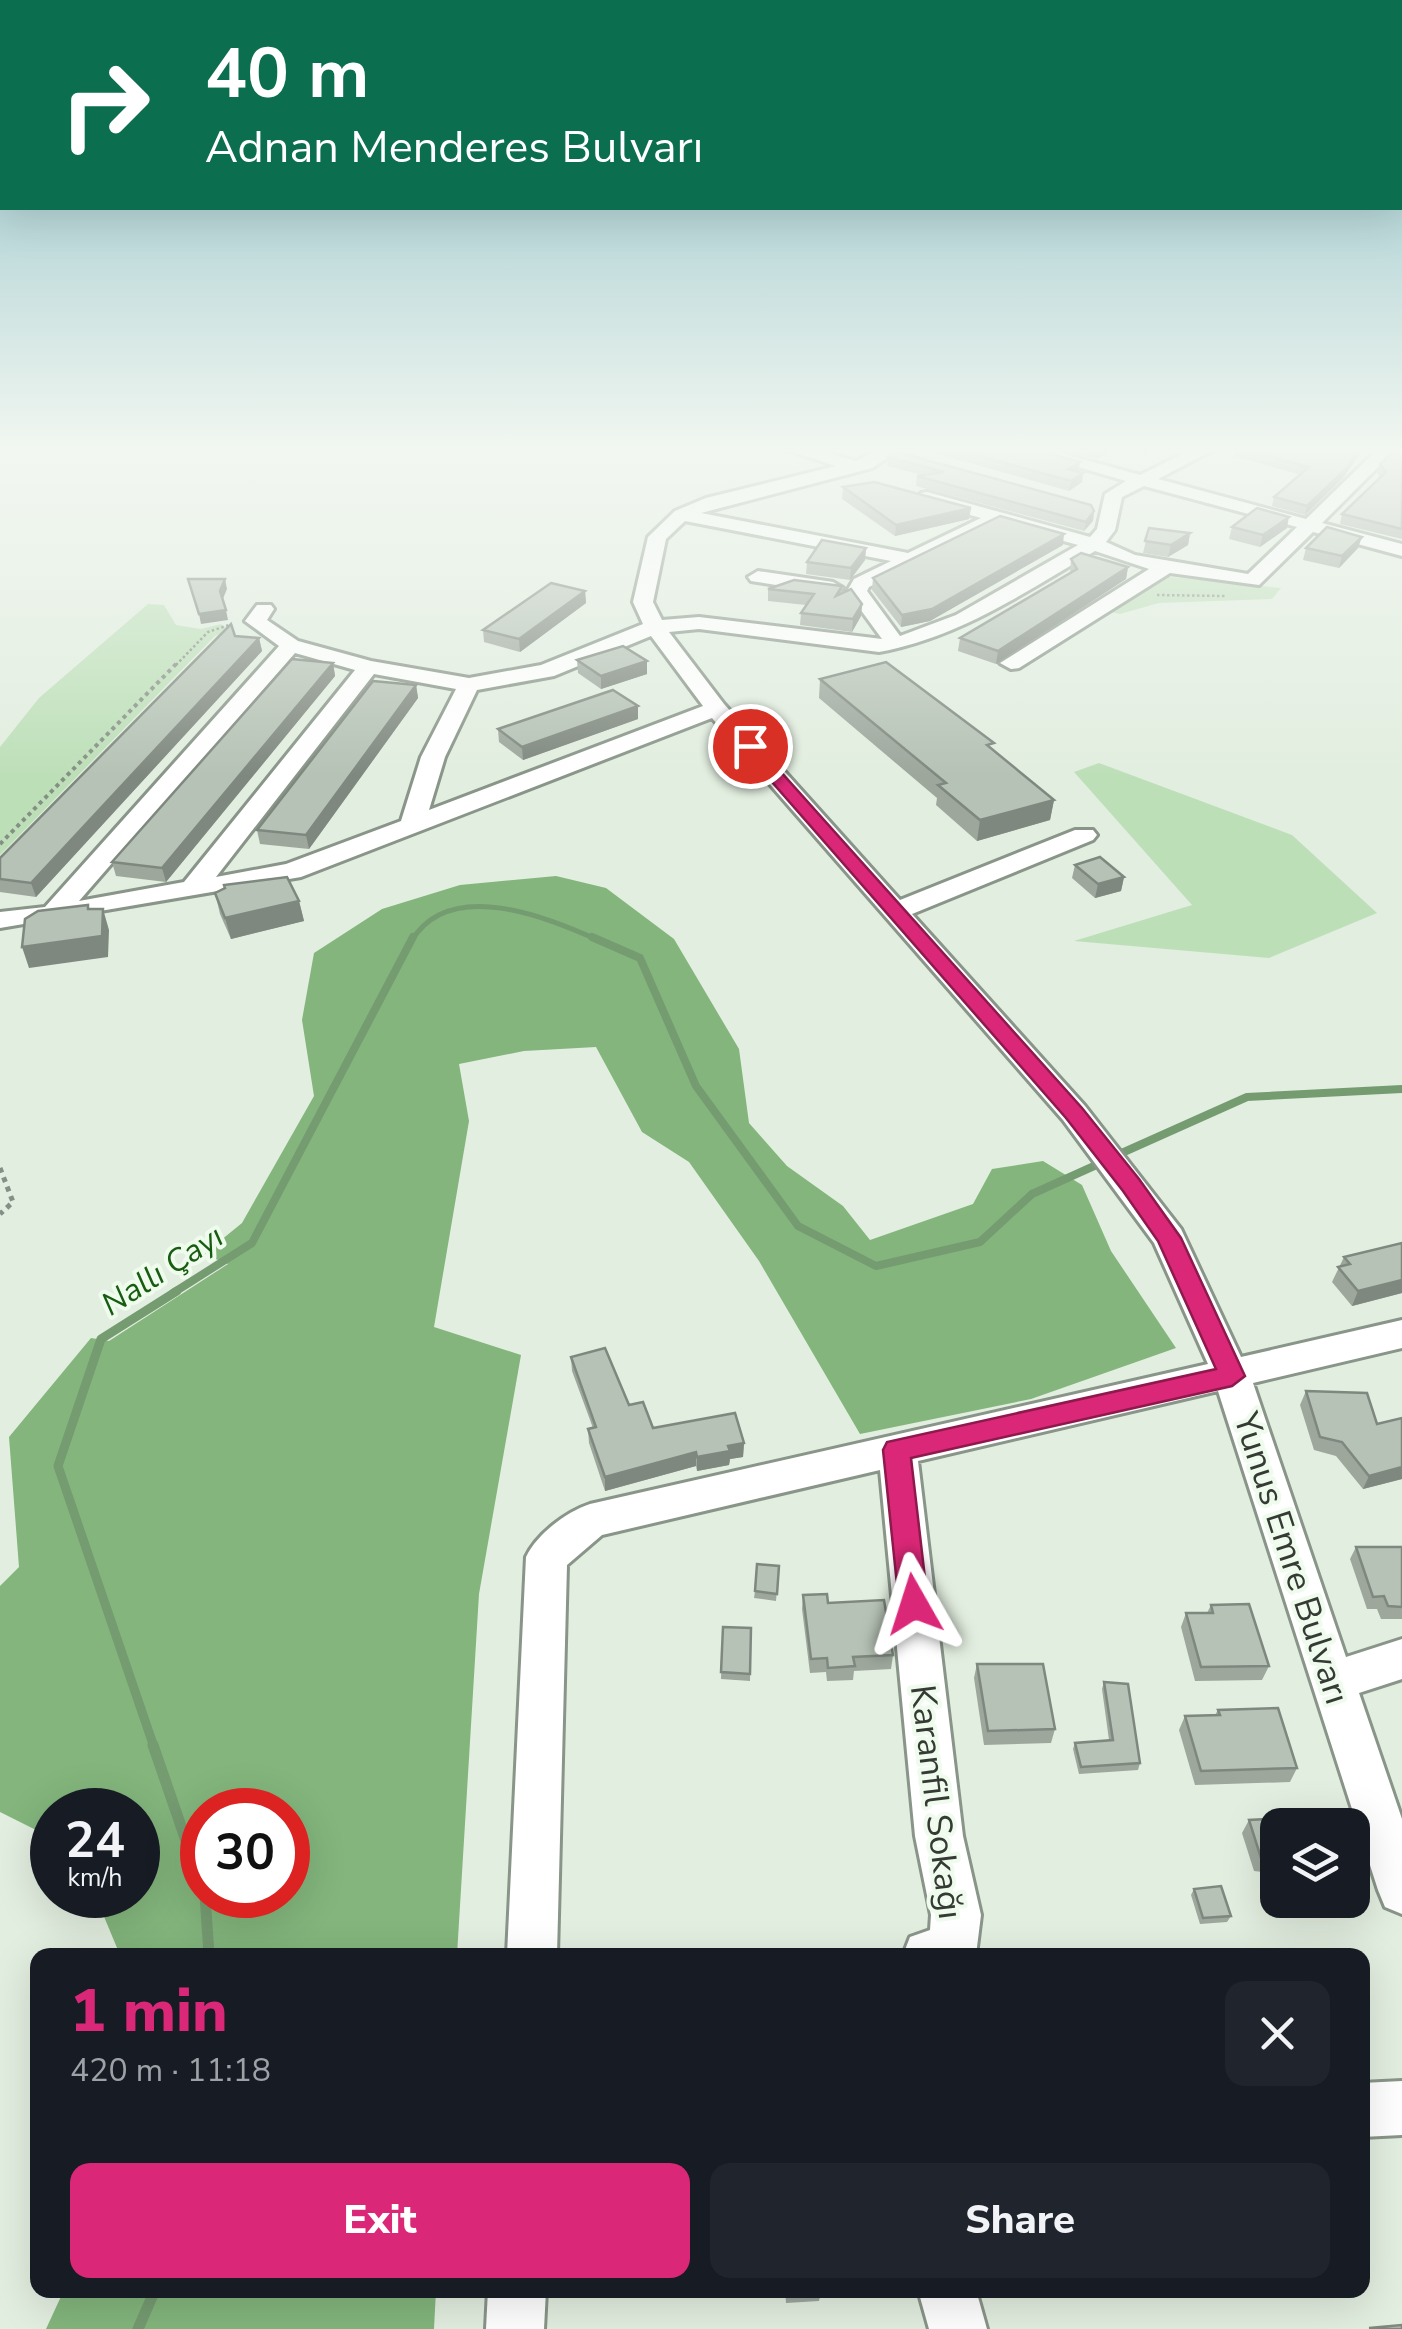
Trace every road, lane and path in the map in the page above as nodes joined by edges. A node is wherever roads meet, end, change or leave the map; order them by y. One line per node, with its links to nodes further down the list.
1 (653, 558): 11 (street)
2 (903, 558): 6 (street)
3 (1069, 558): 12 (street)
4 (1125, 558): 7 (street)
5 (1275, 558): 7 (street)
6 (910, 559): 9 (street)
7 (1164, 568): 14 (street)
8 (758, 577): 9 (street)
9 (857, 591): 12 (street)
10 (260, 615): 13 (street); 20 (path)
11 (656, 628): 12 (street); 16 (street); 17 (street)
12 (896, 644)
13 (291, 645): 15 (street); 23 (street)
14 (1011, 663)
15 (370, 667): 16 (street); 21 (street)
16 (469, 685): 18 (street)
17 (716, 709): 18 (street); 22 (street)
18 (413, 822): 21 (street)
19 (1084, 835): 22 (street)
20 (0, 844)
21 (192, 890): 23 (street)
22 (895, 911): 28 (street, Yunus Emre Bulvarı)
23 (53, 914): 24 (street)
24 (0, 920)
25 (0, 1168): 26 (path)
26 (0, 1214)
27 (1402, 1334): 28 (street)
28 (1232, 1376): 29 (street); 31 (street, Yunus Emre Bulvarı)
29 (897, 1450): 33 (street); 34 (street, Karanfil Sokağı)
30 (1402, 1659): 31 (street)
31 (1333, 1681): 32 (street, Yunus Emre Bulvarı)
32 (1402, 1890)
33 (532, 1948)
34 (952, 1948)
35 (1402, 2108): 36 (street)
36 (1370, 2110)
37 (517, 2298): 39 (street)
38 (949, 2298): 40 (street)
39 (515, 2329)
40 (958, 2329)

